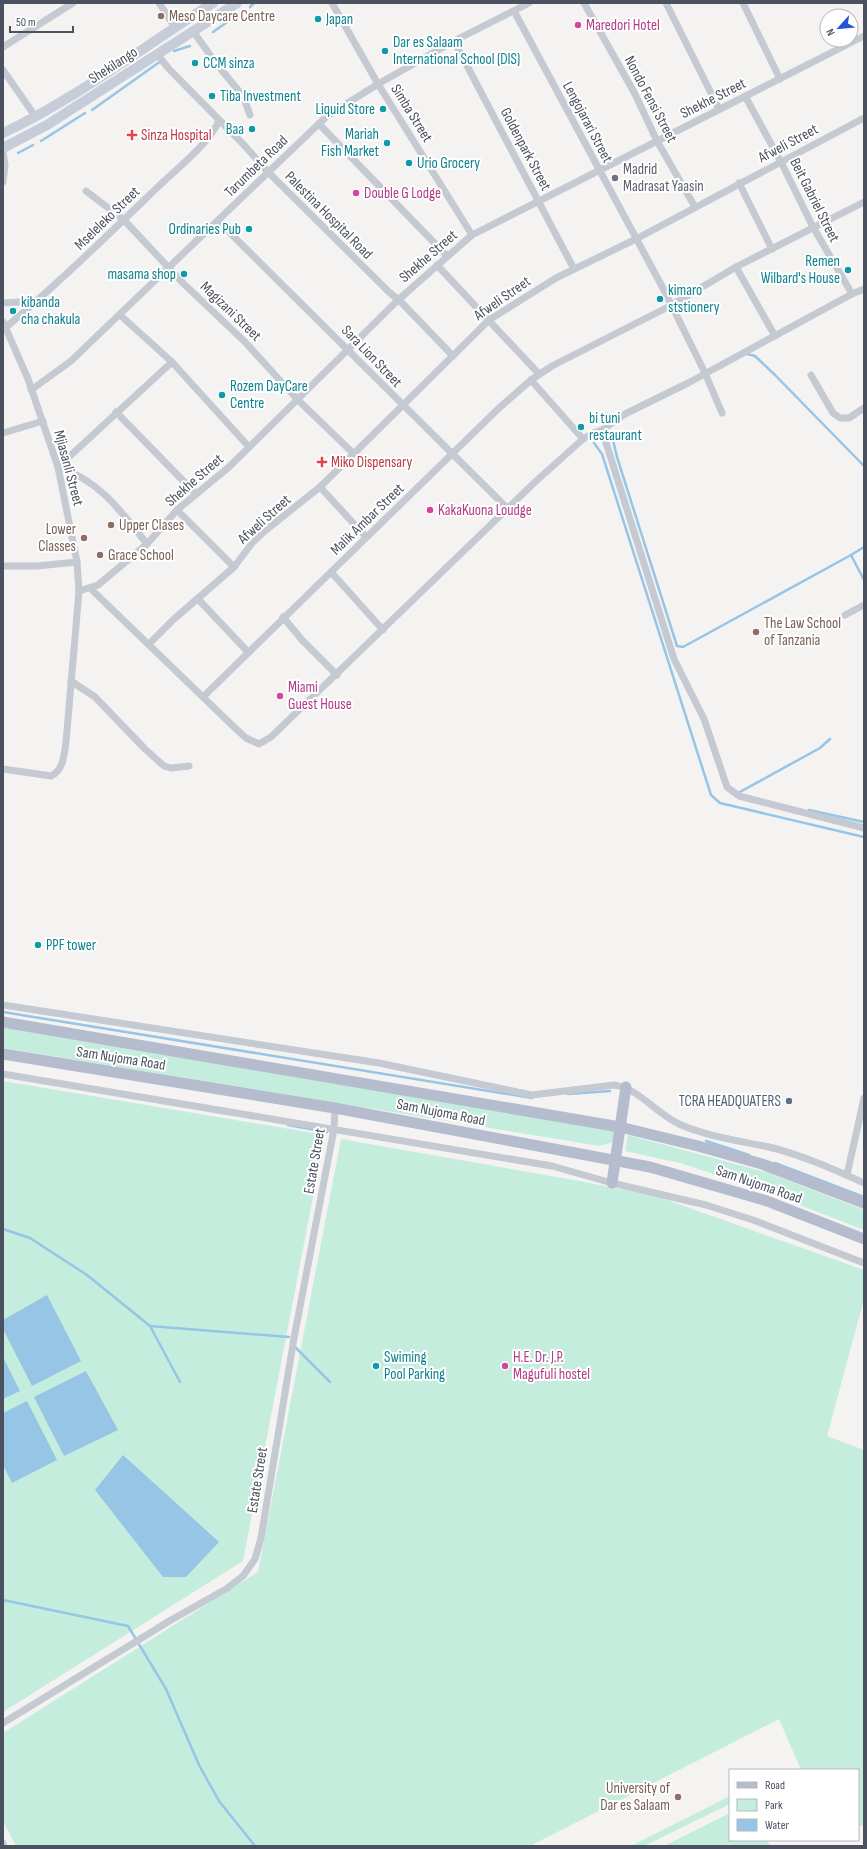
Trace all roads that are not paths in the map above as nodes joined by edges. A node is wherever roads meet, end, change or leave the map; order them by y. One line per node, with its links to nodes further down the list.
1 (73, 3): 15 (street)
2 (159, 3): 11 (street)
3 (213, 3): 11 (main road, Shekilango)
4 (237, 3): 12 (main road, Shekilango)
5 (332, 3): 19 (street, Simba Street)
6 (529, 3): 10 (street, Tarumbeta Road)
7 (584, 3): 28 (street, Nondo Fensi Street)
8 (666, 3): 21 (street)
9 (743, 3): 18 (street)
10 (514, 11): 14 (street, Tarumbeta Road); 32 (street, Lengojarari Street)
11 (176, 27): 22 (main road, Shekilango)
12 (193, 31): 16 (main road, Shekilango); 23 (street)
13 (864, 36): 18 (street, Shekhe Street)
14 (454, 41): 19 (street, Tarumbeta Road); 37 (street, Goldenpark Street)
15 (3, 48)
16 (157, 54): 25 (street, Palestina Hospital Road); 29 (main road, Shekilango)
17 (3, 70): 22 (street)
18 (780, 79): 20 (street, Shekhe Street)
19 (378, 84): 26 (street, Tarumbeta Road); 43 (street, Simba Street)
20 (744, 96): 21 (street, Shekhe Street); 31 (street, Beit Gabriel Street)
21 (719, 109): 28 (street, Shekhe Street)
22 (35, 116): 27 (main road, Shekilango)
23 (250, 116)
24 (864, 118): 31 (street, Afweli Street)
25 (219, 120): 33 (street, Palestina Hospital Road); 40 (street, Mseleleko Street)
26 (319, 124): 33 (street, Tarumbeta Road); 46 (street)
27 (3, 133)
28 (657, 141): 32 (street, Shekhe Street); 39 (street, Nondo Fensi Street)
29 (3, 148)
30 (3, 152): 34 (street)
31 (781, 162): 35 (street, Afweli Street); 42 (street, Beit Gabriel Street)
32 (599, 170): 37 (street, Shekhe Street); 44 (street, Lengojarari Street)
33 (268, 172): 41 (street, Tarumbeta Road); 53 (street, Palestina Hospital Road)
34 (3, 182)
35 (740, 184): 39 (street, Afweli Street); 45 (street)
36 (86, 191): 40 (street, Magizani Street)
37 (539, 202): 43 (street, Shekhe Street); 50 (street, Goldenpark Street)
38 (864, 202): 42 (street, Malik Ambar Street)
39 (695, 207): 44 (street, Afweli Street)
40 (124, 220): 48 (street, Magizani Street); 54 (street, Mseleleko Street)
41 (218, 221): 48 (street, Tarumbeta Road); 61 (street, Sara Lion Street)
42 (813, 227): 45 (street, Malik Ambar Street); 52 (street, Beit Gabriel Street)
43 (472, 235): 46 (street, Shekhe Street)
44 (636, 238): 50 (street, Afweli Street); 56 (street, Lengojarari Street)
45 (772, 249): 49 (street, Malik Ambar Street)
46 (447, 256): 47 (street, Shekhe Street)
47 (437, 265): 53 (street, Shekhe Street); 58 (street)
48 (168, 267): 57 (street, Tarumbeta Road); 69 (street, Magizani Street)
49 (736, 267): 56 (street, Malik Ambar Street); 60 (street)
50 (574, 269): 58 (street, Afweli Street)
51 (864, 289): 52 (street)
52 (852, 294): 60 (street)
53 (398, 300): 61 (street, Shekhe Street); 62 (street, Palestina Hospital Road)
54 (39, 301): 55 (street); 59 (street, Mseleleko Street)
55 (3, 303)
56 (670, 306): 64 (street, Lengojarari Street); 65 (street, Malik Ambar Street)
57 (120, 315): 63 (street); 68 (street, Tarumbeta Road)
58 (490, 320): 62 (street, Afweli Street); 65 (street)
59 (4, 325): 68 (street, Mjiasanli Street)
60 (775, 336): 64 (street)
61 (349, 350): 69 (street, Shekhe Street); 70 (street, Sara Lion Street)
62 (453, 356): 70 (street, Afweli Street)
63 (172, 362): 72 (street); 78 (street)
64 (705, 373): 73 (street, Lengojarari Street); 75 (street)
65 (540, 374): 67 (street, Malik Ambar Street)
66 (811, 376): 71 (street)
67 (531, 380): 77 (street); 80 (street, Malik Ambar Street)
68 (31, 390): 74 (street, Mjiasanli Street)
69 (298, 400): 78 (street, Shekhe Street); 79 (street, Magizani Street)
70 (402, 406): 79 (street, Afweli Street); 80 (street, Sara Lion Street)
71 (864, 408)
72 (116, 412): 81 (street); 83 (street)
73 (722, 413)
74 (43, 421): 76 (street); 81 (street, Mjiasanli Street)
75 (602, 430): 77 (street); 106 (street)
76 (3, 433)
77 (583, 439): 84 (street)
78 (249, 446): 83 (street, Shekhe Street)
79 (353, 453): 82 (street, Afweli Street)
80 (452, 455): 84 (street, Sara Lion Street); 86 (street, Malik Ambar Street)
81 (58, 467): 87 (street); 88 (street, Mjiasanli Street)
82 (320, 487): 86 (street); 90 (street, Afweli Street)
83 (196, 494): 85 (street, Shekhe Street)
84 (508, 509): 98 (street)
85 (177, 510): 87 (street, Shekhe Street); 90 (street)
86 (366, 537): 91 (street, Malik Ambar Street)
87 (147, 544): 92 (street, Shekhe Street)
88 (77, 562): 89 (street); 93 (street, Mjiasanli Street)
89 (3, 566)
90 (234, 567): 94 (street, Afweli Street)
91 (331, 572): 97 (street, Malik Ambar Street); 98 (street)
92 (91, 589): 93 (street, Shekhe Street); 99 (street)
93 (79, 592): 102 (street, Mjiasanli Street)
94 (198, 599): 99 (street, Afweli Street); 100 (street)
95 (864, 605): 96 (street)
96 (845, 615)
97 (283, 617): 100 (street, Malik Ambar Street); 101 (street)
98 (383, 630): 101 (street)
99 (149, 644): 103 (street)
100 (248, 652): 103 (street, Malik Ambar Street)
101 (337, 675): 103 (street)
102 (71, 681): 104 (street); 105 (street, Mjiasanli Street)
103 (204, 696)
104 (189, 766)
105 (3, 768)
106 (864, 828)
107 (3, 1005): 111 (street)
108 (3, 1022): 114 (main road, Sam Nujoma Road)
109 (3, 1054): 113 (main road, Sam Nujoma Road)
110 (3, 1074): 115 (street)
111 (626, 1087): 114 (main road); 117 (street)
112 (864, 1098): 117 (street)
113 (336, 1108): 115 (street, Estate Street); 116 (main road, Sam Nujoma Road)
114 (620, 1127): 116 (main road); 120 (main road, Sam Nujoma Road)
115 (334, 1129): 118 (street); 123 (street, Estate Street)
116 (616, 1160): 118 (main road); 121 (main road, Sam Nujoma Road)
117 (847, 1175): 119 (street)
118 (612, 1183): 122 (street)
119 (864, 1183)
120 (864, 1203)
121 (864, 1239)
122 (864, 1262)
123 (3, 1723)

